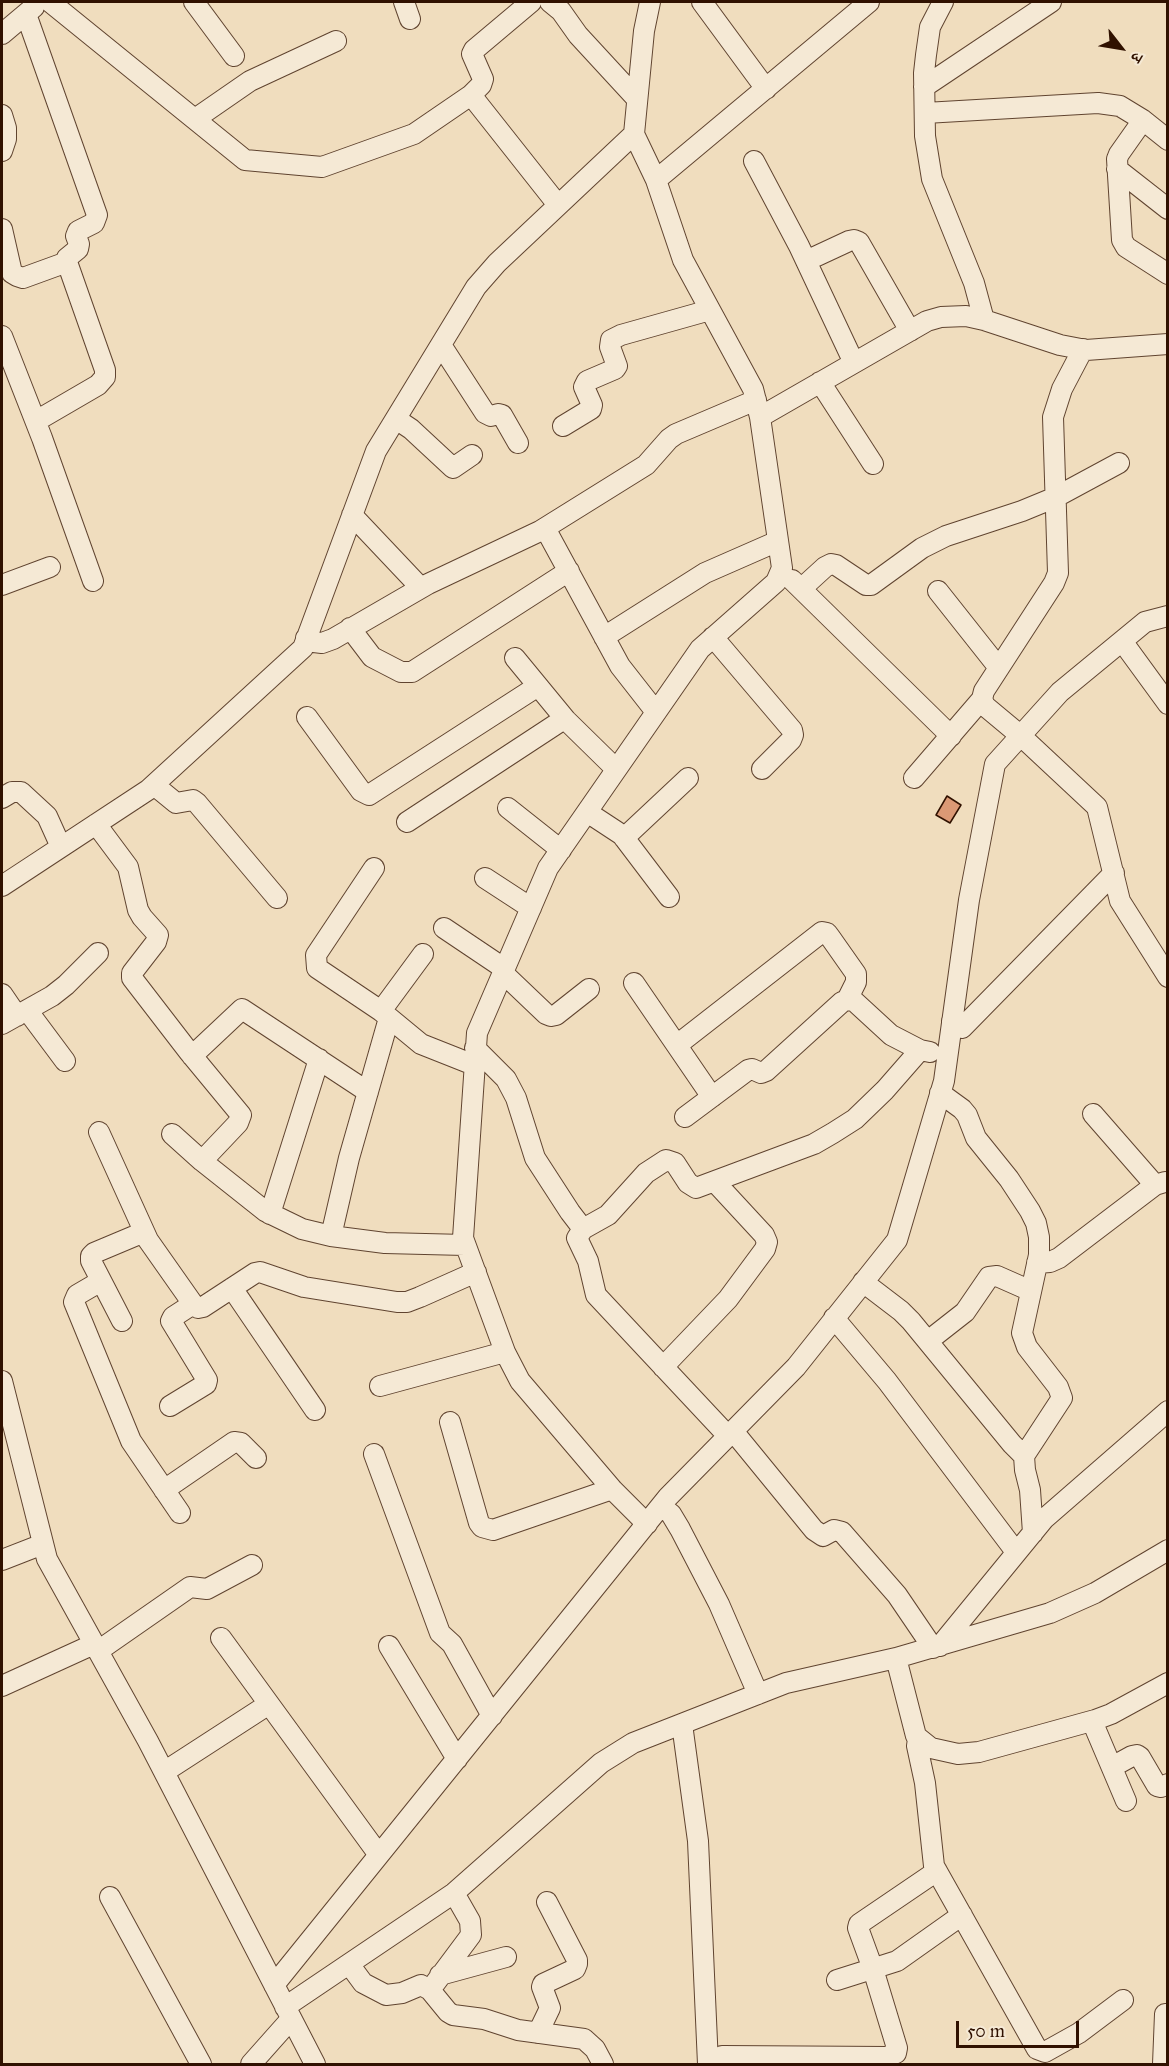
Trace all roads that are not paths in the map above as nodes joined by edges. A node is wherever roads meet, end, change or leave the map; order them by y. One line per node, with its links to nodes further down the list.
1 (50, 2): 20 (street)
2 (194, 2): 13 (street)
3 (531, 2): 16 (street)
4 (550, 2): 17 (street)
5 (650, 2): 17 (street)
6 (702, 2): 15 (street)
7 (869, 2): 15 (street)
8 (943, 2): 14 (street)
9 (1051, 2): 14 (street)
10 (33, 8): 11 (street); 33 (street)
11 (2, 34)
12 (336, 41): 20 (street)
13 (234, 56)
14 (924, 87): 18 (street)
15 (766, 89): 27 (street)
16 (471, 95): 20 (street); 28 (street)
17 (637, 99): 22 (street)
18 (925, 113): 21 (street); 36 (street)
19 (2, 115): 24 (street)
20 (195, 119)
21 (1143, 120): 23 (street); 26 (street)
22 (634, 134): 27 (street); 28 (street)
23 (1167, 140)
24 (2, 151)
25 (754, 161): 32 (street)
26 (1117, 169): 29 (street); 34 (street)
27 (656, 180): 35 (street)
28 (558, 205): 39 (street)
29 (1167, 209)
30 (2, 229): 31 (street)
31 (5, 256): 33 (street)
32 (806, 261): 37 (street); 42 (street)
33 (67, 262): 45 (street)
34 (1167, 274)
35 (710, 310): 44 (street); 47 (street)
36 (984, 320): 37 (street); 40 (street)
37 (910, 331): 42 (street)
38 (2, 336): 45 (street)
39 (441, 345): 46 (street); 48 (street)
40 (1083, 349): 41 (street); 52 (street)
41 (1167, 350)
42 (854, 363): 43 (street)
43 (820, 382): 44 (street); 51 (street)
44 (758, 408): 54 (street); 55 (street)
45 (35, 419): 59 (street)
46 (396, 419): 49 (street); 53 (street)
47 (563, 426)
48 (518, 443)
49 (472, 455)
50 (1119, 463): 52 (street)
51 (873, 464)
52 (1056, 497): 62 (street); 71 (street)
53 (352, 515): 61 (street); 68 (street)
54 (545, 528): 57 (street); 61 (street)
55 (778, 541): 58 (street); 66 (street)
56 (50, 567): 60 (street)
57 (569, 572): 65 (street); 66 (street)
58 (781, 573): 62 (street); 67 (street)
59 (93, 581)
60 (2, 585)
61 (421, 588): 65 (street)
62 (802, 588): 79 (street)
63 (938, 591): 71 (street)
64 (1167, 616): 69 (street)
65 (350, 628): 68 (street)
66 (604, 637): 75 (street)
67 (714, 637): 75 (street); 80 (street)
68 (306, 638): 84 (street)
69 (1122, 641): 73 (street); 78 (street)
70 (515, 658): 72 (street)
71 (999, 668): 74 (street)
72 (538, 686): 76 (street); 77 (street)
73 (1164, 694)
74 (982, 699): 78 (street); 79 (street)
75 (656, 712): 81 (street)
76 (307, 717)
77 (564, 719): 81 (street); 88 (street)
78 (1021, 735): 94 (street); 111 (street)
79 (951, 736): 83 (street)
80 (762, 768)
81 (616, 770): 87 (street)
82 (688, 778): 90 (street)
83 (914, 778)
84 (154, 785): 89 (street); 98 (street)
85 (2, 798): 91 (street)
86 (508, 808): 92 (street)
87 (587, 812): 90 (street); 92 (street)
88 (407, 822)
89 (96, 824): 91 (street); 115 (street)
90 (624, 838): 97 (street)
91 (61, 847): 96 (street)
92 (561, 850): 99 (street)
93 (374, 868): 109 (street)
94 (1114, 873): 104 (street); 111 (street)
95 (484, 878): 99 (street)
96 (2, 886)
97 (669, 897)
98 (277, 898)
99 (531, 908): 103 (street)
100 (444, 928): 103 (street)
101 (98, 953): 110 (street)
102 (423, 954): 109 (street)
103 (504, 971): 106 (street); 116 (street)
104 (1167, 977)
105 (634, 983): 112 (street)
106 (590, 989)
107 (2, 994): 110 (street)
108 (847, 1000): 112 (street); 113 (street); 121 (street)
109 (385, 1015): 116 (street); 119 (street)
110 (15, 1017): 118 (street)
111 (952, 1021): 114 (street)
112 (676, 1045): 121 (street)
113 (920, 1050): 114 (street); 127 (street)
114 (948, 1055): 120 (street)
115 (192, 1056): 117 (street); 126 (street)
116 (475, 1056): 130 (street); 133 (street)
117 (319, 1059): 119 (street); 129 (street)
118 (65, 1061)
119 (368, 1092): 132 (street)
120 (940, 1094): 134 (street); 137 (street)
121 (712, 1097): 123 (street)
122 (1093, 1114): 128 (street)
123 (685, 1117)
124 (99, 1132): 131 (street)
125 (172, 1134): 126 (street)
126 (202, 1161): 129 (street)
127 (715, 1182): 130 (street); 145 (street)
128 (1161, 1184): 134 (street)
129 (270, 1214): 132 (street)
130 (583, 1229): 145 (street)
131 (144, 1232): 136 (street); 140 (street)
132 (330, 1236): 133 (street)
133 (465, 1245): 135 (street)
134 (1037, 1263): 139 (street)
135 (476, 1272): 138 (street); 144 (street)
136 (101, 1281): 142 (street); 158 (street)
137 (863, 1282): 141 (street); 143 (street)
138 (232, 1288): 140 (street); 149 (street)
139 (1031, 1291): 143 (street); 155 (street)
140 (193, 1304): 148 (street)
141 (834, 1318): 153 (street); 165 (street)
142 (122, 1321)
143 (928, 1341): 155 (street)
144 (505, 1352): 147 (street); 157 (street)
145 (663, 1367): 153 (street)
146 (2, 1381): 152 (street)
147 (380, 1386)
148 (170, 1406)
149 (315, 1410)
150 (1167, 1412): 162 (street)
151 (450, 1422): 157 (street)
152 (8, 1433): 163 (street)
153 (731, 1433): 159 (street); 170 (street)
154 (374, 1454): 177 (street)
155 (1024, 1455): 162 (street)
156 (256, 1458): 158 (street)
157 (612, 1489): 161 (street)
158 (164, 1490): 160 (street)
159 (662, 1506): 161 (street); 175 (street)
160 (180, 1513)
161 (647, 1524): 177 (street)
162 (1033, 1533): 165 (street)
163 (43, 1544): 166 (street); 171 (street)
164 (1167, 1550): 170 (street)
165 (1016, 1552): 170 (street)
166 (2, 1560)
167 (252, 1565): 171 (street)
168 (221, 1638): 176 (street)
169 (389, 1646): 181 (street)
170 (937, 1647): 172 (street)
171 (96, 1648): 174 (street); 183 (street)
172 (896, 1658): 175 (street); 180 (street)
173 (1167, 1683): 178 (street)
174 (2, 1686)
175 (758, 1694): 179 (street)
176 (269, 1704): 183 (street); 186 (street)
177 (492, 1716): 181 (street)
178 (1092, 1721): 180 (street); 182 (street)
179 (682, 1724): 188 (street); 203 (street)
180 (918, 1739): 187 (street)
181 (457, 1759): 186 (street)
182 (1112, 1767): 184 (street); 185 (street)
183 (164, 1772): 197 (street)
184 (1167, 1784)
185 (1126, 1801)
186 (380, 1854): 197 (street)
187 (937, 1871): 191 (street); 194 (street)
188 (454, 1893): 193 (street); 196 (street)
189 (110, 1898): 204 (street)
190 (547, 1902): 201 (street)
191 (963, 1915): 194 (street); 202 (street)
192 (506, 1957): 196 (street)
193 (349, 1964): 196 (street); 199 (street)
194 (873, 1969): 195 (street); 203 (street)
195 (837, 1980)
196 (435, 1983): 201 (street)
197 (274, 1985): 199 (street)
198 (1123, 2000): 202 (street)
199 (288, 2013): 205 (street); 206 (street)
200 (1165, 2014): 208 (street)
201 (538, 2033): 207 (street)
202 (1036, 2058)
203 (715, 2060)
204 (201, 2064)
205 (251, 2064)
206 (315, 2064)
207 (603, 2064)
208 (1163, 2064)

